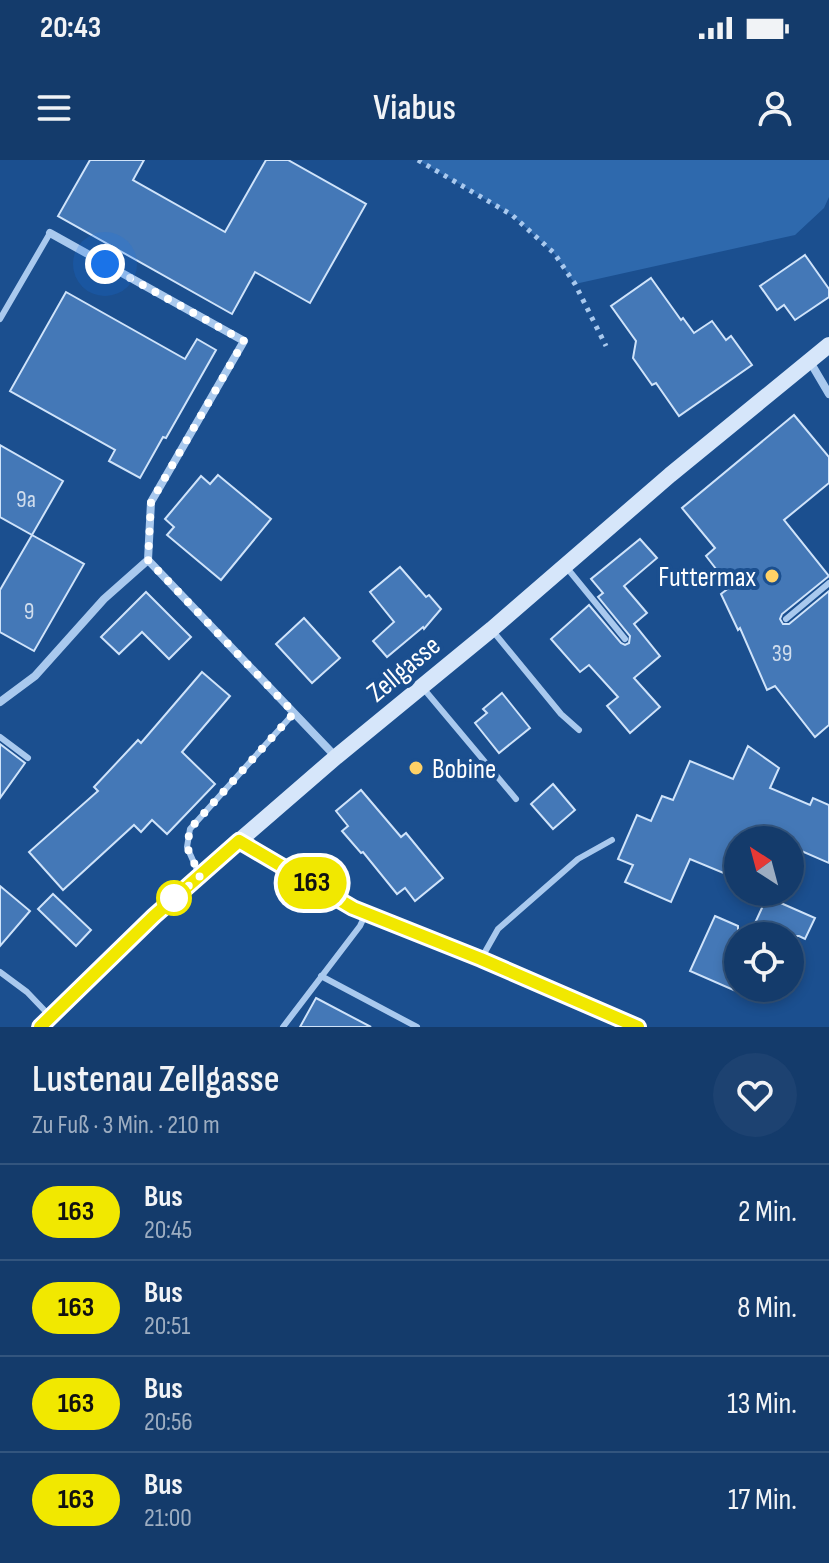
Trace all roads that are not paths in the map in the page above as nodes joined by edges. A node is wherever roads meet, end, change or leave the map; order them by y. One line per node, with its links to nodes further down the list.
1 (50, 233): 2 (lane); 6 (street)
2 (0, 319)
3 (829, 345): 4 (main road, Zellgasse)
4 (809, 360): 5 (street); 7 (main road, Zellgasse)
5 (829, 394)
6 (148, 560): 13 (street); 14 (street)
7 (565, 566): 10 (main road, Zellgasse); 11 (lane)
8 (829, 583): 9 (lane)
9 (786, 619)
10 (492, 629): 12 (main road, Zellgasse); 15 (lane)
11 (625, 639)
12 (422, 686): 17 (main road, Zellgasse); 19 (lane)
13 (0, 702)
14 (294, 713): 17 (street); 22 (lane)
15 (579, 730)
16 (0, 737): 18 (lane)
17 (336, 757): 21 (main road, Zellgasse)
18 (28, 758)
19 (516, 799)
20 (612, 840): 24 (lane)
21 (239, 841): 22 (main road, Zellgasse); 23 (street)
22 (200, 876): 27 (main road, Zellgasse)
23 (366, 913): 24 (street); 26 (lane)
24 (481, 959): 28 (street)
25 (0, 972): 27 (lane)
26 (321, 976): 29 (lane); 30 (lane)
27 (46, 1022)
28 (625, 1024): 31 (street)
29 (283, 1027)
30 (417, 1027)
31 (638, 1027)

